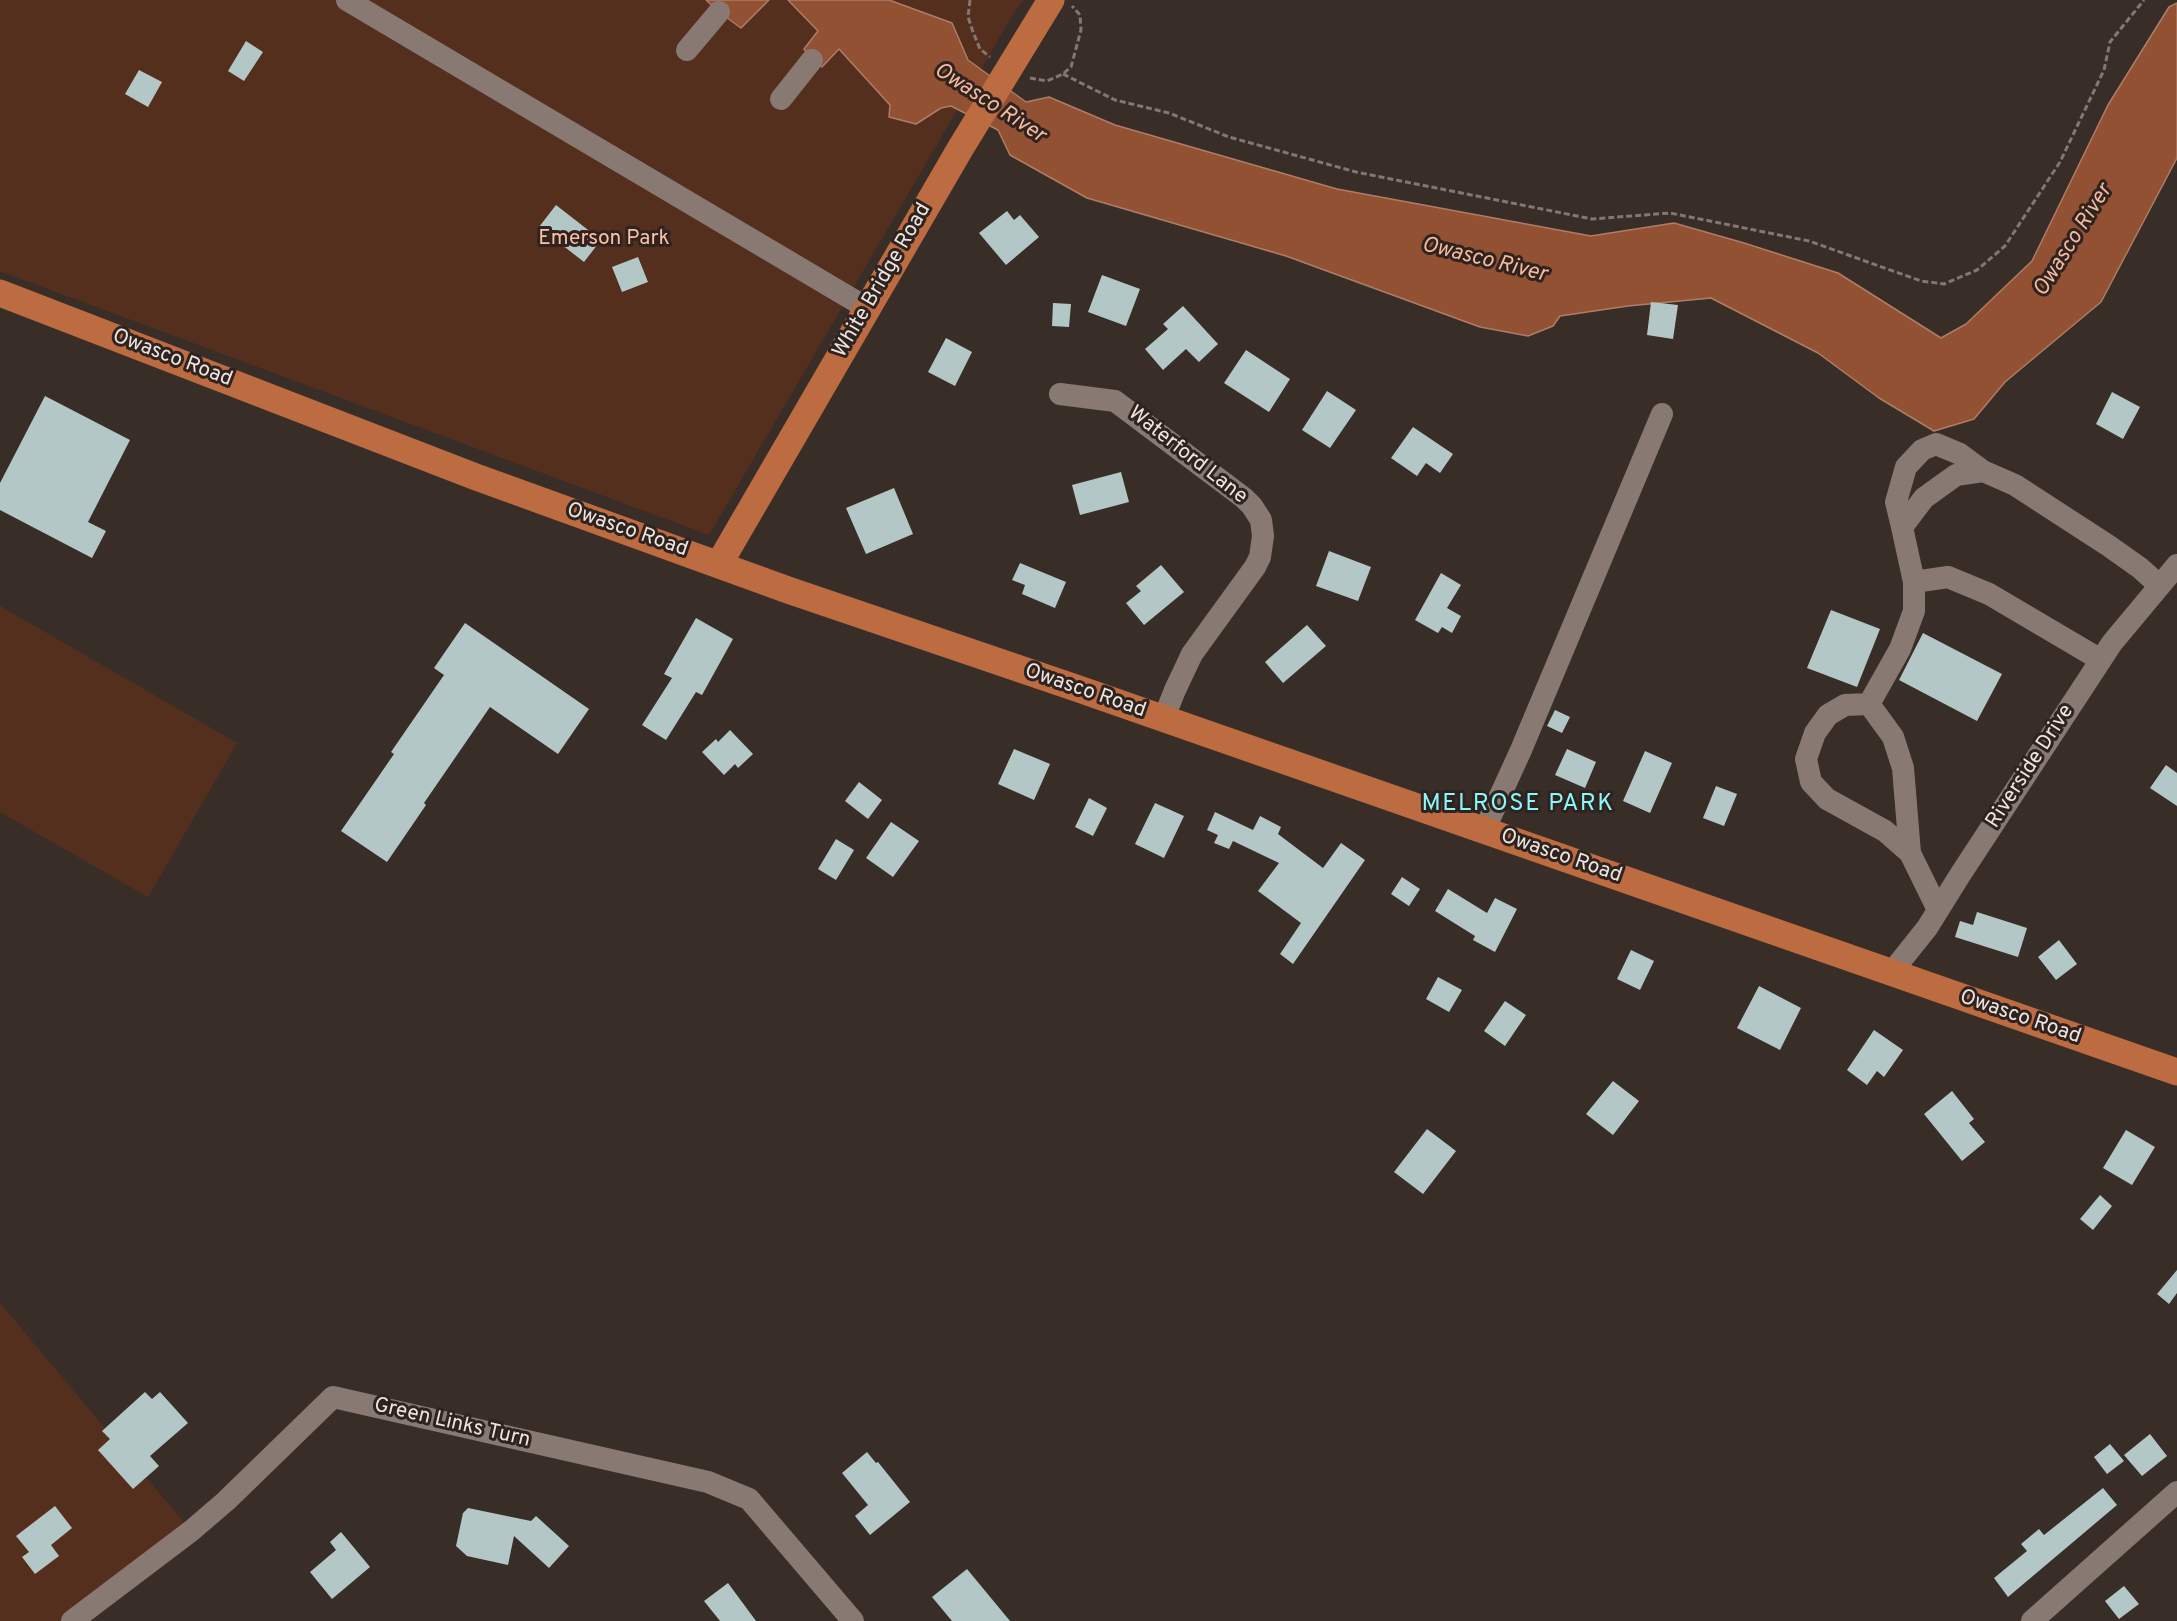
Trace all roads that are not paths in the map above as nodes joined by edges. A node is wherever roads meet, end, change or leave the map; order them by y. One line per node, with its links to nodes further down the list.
1 (347, 0): 8 (street)
2 (1052, 0): 8 (main road, White Bridge Road)
3 (719, 12): 4 (street)
4 (687, 50)
5 (812, 60): 6 (street)
6 (781, 99)
7 (0, 293): 15 (main road, Owasco Road)
8 (867, 308): 15 (main road, White Bridge Road)
9 (1060, 394): 21 (street, Waterford Lane)
10 (1662, 414): 22 (street)
11 (1929, 428): 12 (street)
12 (1922, 450): 13 (street); 14 (street)
13 (1983, 471): 14 (street); 18 (street)
14 (1902, 527): 17 (street)
15 (719, 564): 21 (main road, Owasco Road)
16 (2177, 565): 18 (street, Riverside Drive)
17 (1914, 582): 19 (street); 20 (street)
18 (2159, 585): 19 (street, Riverside Drive)
19 (2101, 660): 24 (street, Riverside Drive)
20 (1869, 704): 23 (street); 23 (street)
21 (1163, 720): 22 (main road, Owasco Road)
22 (1484, 831): 25 (main road, Owasco Road)
23 (1910, 853): 24 (street)
24 (1938, 910): 25 (street, Riverside Drive)
25 (1891, 973): 26 (main road, Owasco Road)
26 (2177, 1072)
27 (2177, 1492): 30 (street)
28 (72, 1621): 29 (street, Green Links Turn)
29 (853, 1621)
30 (2032, 1621)

